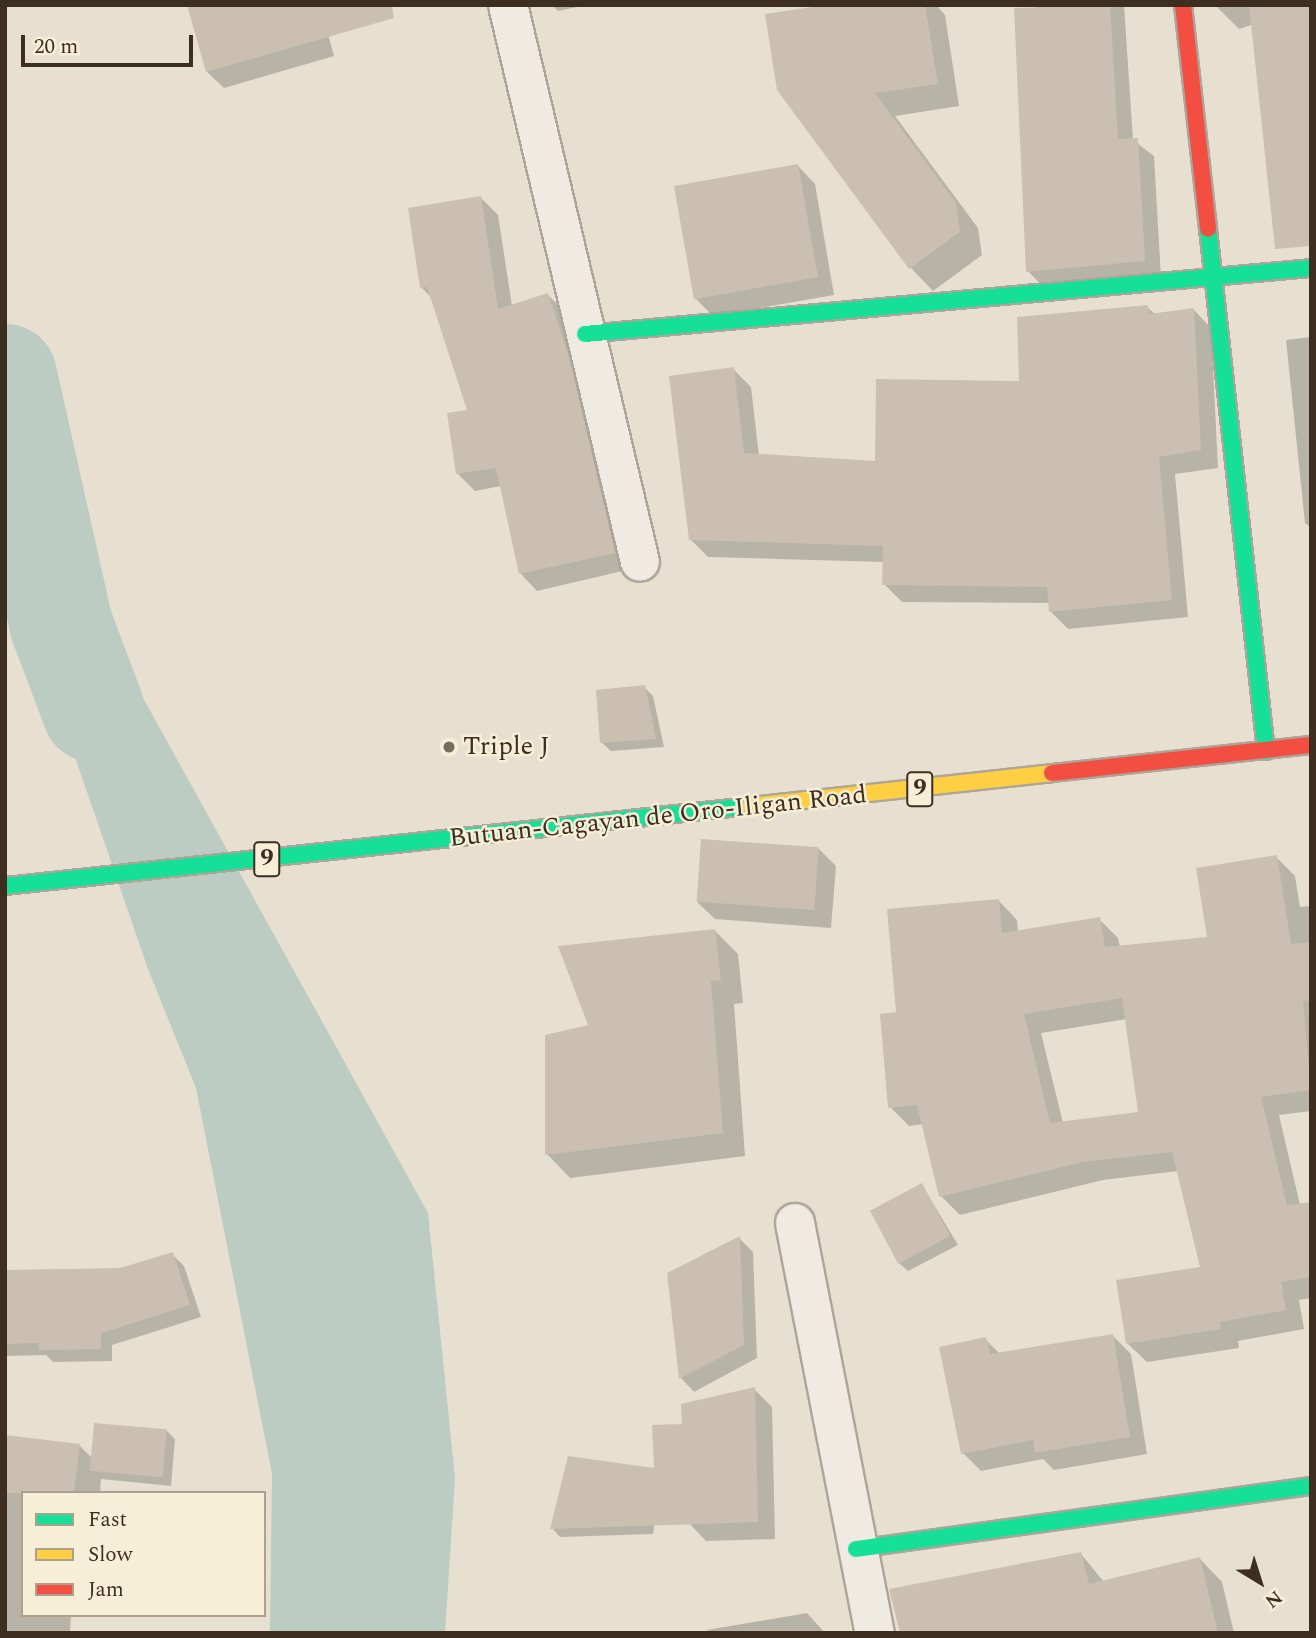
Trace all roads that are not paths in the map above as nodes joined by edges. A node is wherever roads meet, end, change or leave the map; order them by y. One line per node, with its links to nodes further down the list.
1 (508, 5): 5 (street)
2 (1182, 5): 4 (main road)
3 (1311, 268): 4 (main road)
4 (1214, 274): 5 (main road); 8 (main road)
5 (585, 334): 6 (street)
6 (640, 562)
7 (1311, 745): 8 (main road, Butuan-Cagayan de Oro-Iligan Road / 9)
8 (1266, 751): 9 (main road, Butuan-Cagayan de Oro-Iligan Road / 9)
9 (5, 886)
10 (795, 1223): 12 (street)
11 (1311, 1486): 12 (main road)
12 (856, 1549): 13 (street)
13 (875, 1633)

